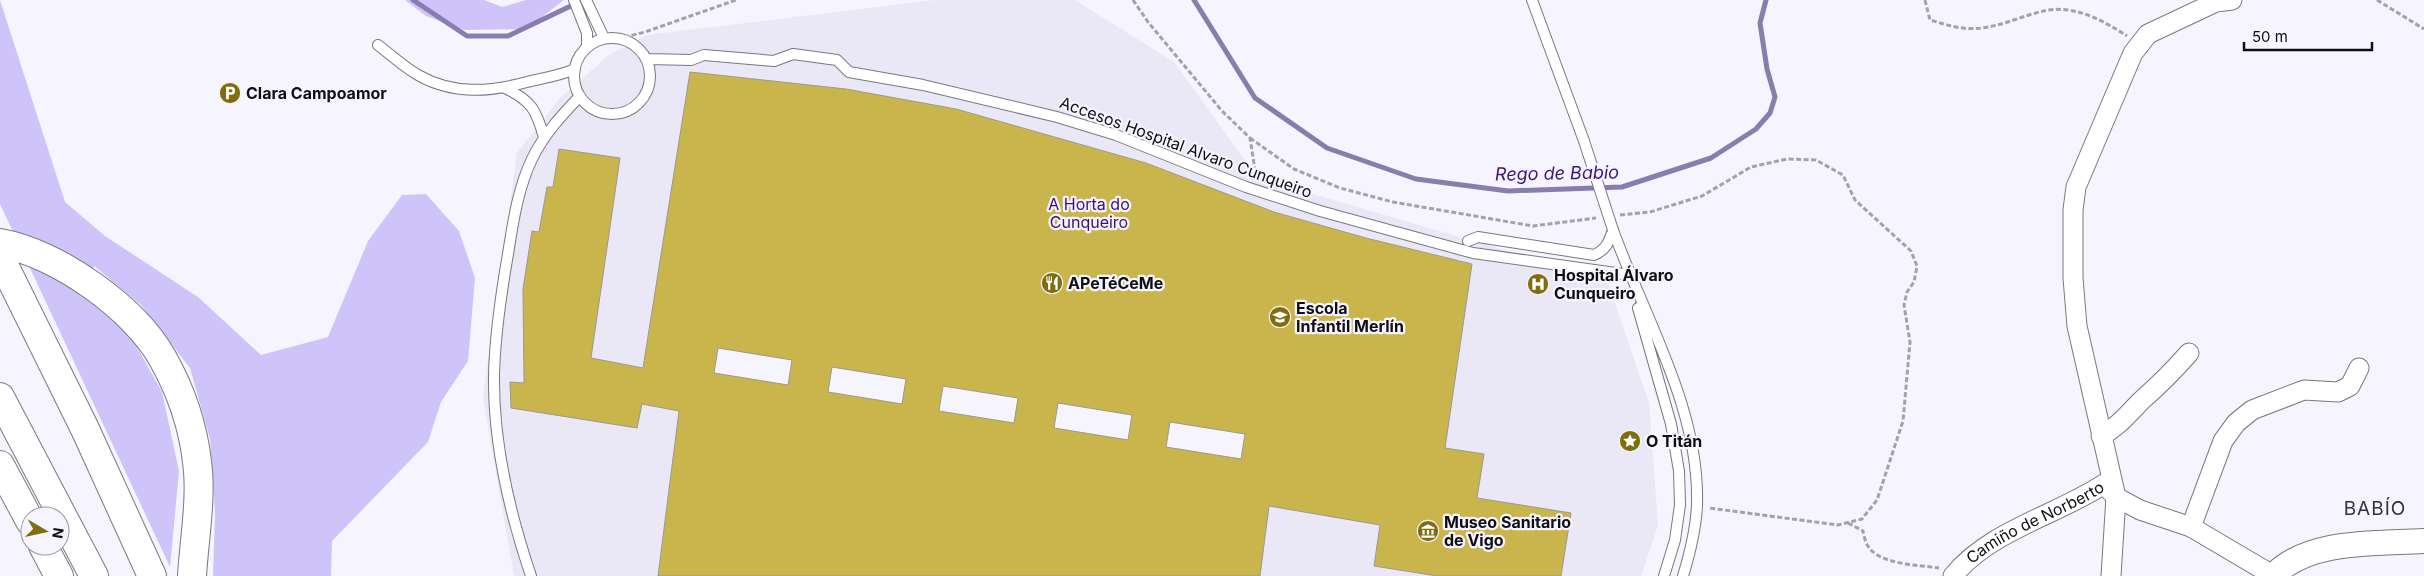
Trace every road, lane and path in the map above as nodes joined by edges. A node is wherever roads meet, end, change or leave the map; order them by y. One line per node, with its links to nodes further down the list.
1 (574, 0): 13 (lane)
2 (586, 0): 10 (lane)
3 (736, 0): 11 (path)
4 (1133, 0): 20 (path)
5 (1532, 0): 24 (lane, bridge)
6 (1925, 0): 14 (path)
7 (2232, 0): 14 (street)
8 (2377, 0): 9 (path)
9 (2424, 28)
10 (604, 38): 11 (lane); 13 (lane)
11 (618, 39): 15 (lane)
12 (378, 45): 17 (lane)
13 (587, 45): 16 (lane)
14 (2140, 45): 32 (street)
15 (648, 59): 18 (lane); 21 (lane, Accesos Hospital Alvaro Cunqueiro)
16 (575, 69): 17 (lane); 18 (lane)
17 (505, 88): 19 (lane)
18 (580, 96): 19 (lane)
19 (544, 137): 46 (lane)
20 (1250, 138): 21 (path); 23 (path)
21 (1253, 190): 28 (lane, Accesos Hospital Alvaro Cunqueiro)
22 (1611, 216): 37 (path)
23 (1601, 218)
24 (1613, 230): 25 (lane); 28 (lane)
25 (1468, 241)
26 (0, 243): 45 (highway)
27 (0, 257): 44 (highway)
28 (1630, 276): 36 (lane); 47 (lane)
29 (2189, 353): 32 (street)
30 (2359, 368): 38 (street)
31 (0, 396): 43 (highway)
32 (2101, 436): 34 (street)
33 (0, 464): 35 (highway)
34 (2116, 498): 38 (street); 41 (street, Camiño de Norberto); 49 (street)
35 (22, 506)
36 (1697, 507): 37 (path); 48 (lane)
37 (1848, 522): 41 (path)
38 (2191, 527): 50 (street)
39 (2424, 541): 50 (street)
40 (48, 556): 42 (highway)
41 (1957, 571)
42 (59, 576)
43 (94, 576)
44 (152, 576)
45 (192, 576)
46 (531, 576)
47 (1664, 576)
48 (1683, 576)
49 (2111, 576)
50 (2273, 576)

